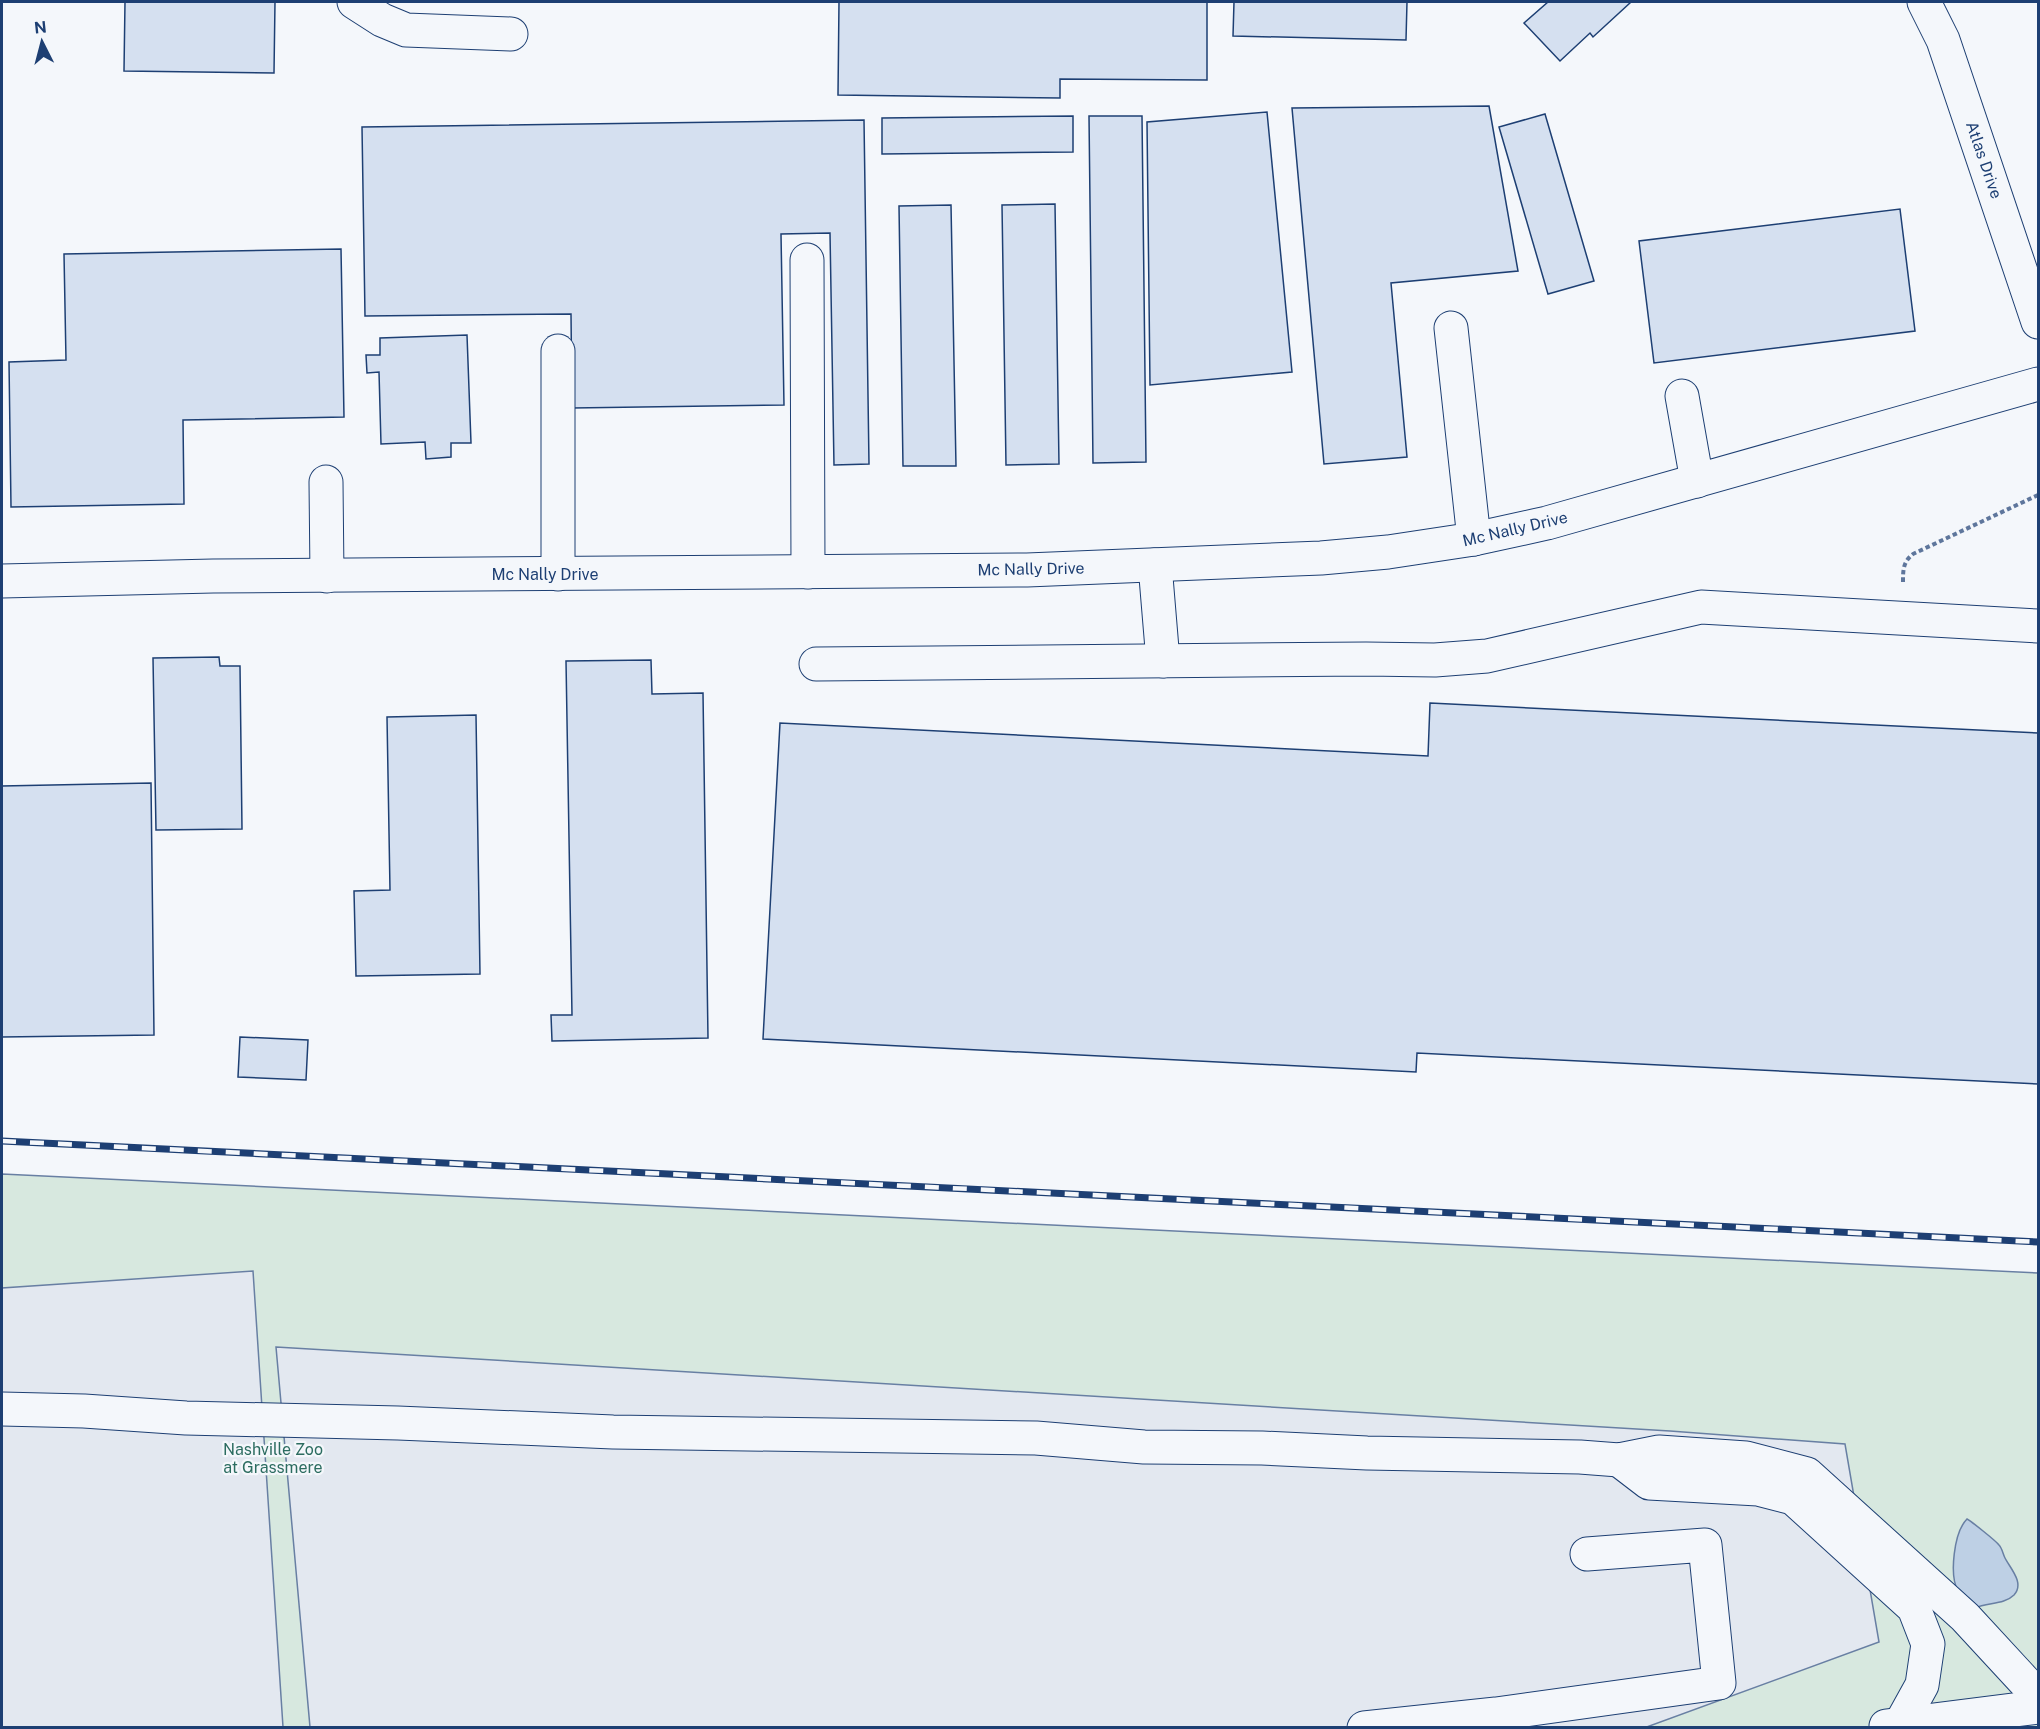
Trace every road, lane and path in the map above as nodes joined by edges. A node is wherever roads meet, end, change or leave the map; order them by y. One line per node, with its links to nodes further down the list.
1 (354, 2): 3 (street)
2 (1924, 2): 5 (street, Atlas Drive)
3 (511, 34)
4 (807, 260): 15 (street)
5 (2038, 322)
6 (1451, 328): 13 (street)
7 (558, 351): 16 (street)
8 (2038, 384): 10 (street, Mc Nally Drive)
9 (1682, 396): 10 (street)
10 (1696, 481): 13 (street, Mc Nally Drive)
11 (326, 482): 17 (street)
12 (2038, 495): 19 (path)
13 (1474, 539): 14 (street, Mc Nally Drive)
14 (1155, 565): 15 (street, Mc Nally Drive); 21 (street)
15 (808, 572): 16 (street, Mc Nally Drive)
16 (558, 574): 17 (street, Mc Nally Drive)
17 (327, 576): 18 (street, Mc Nally Drive)
18 (2, 581)
19 (1900, 619): 20 (street); 21 (street)
20 (2038, 626)
21 (1163, 661): 22 (street)
22 (816, 664)
23 (2, 1408): 24 (street)
24 (1619, 1460): 26 (street); 28 (street)
25 (1587, 1554): 29 (street)
26 (2038, 1696)
27 (2038, 1707): 28 (street)
28 (1889, 1725)
29 (1364, 1728)

